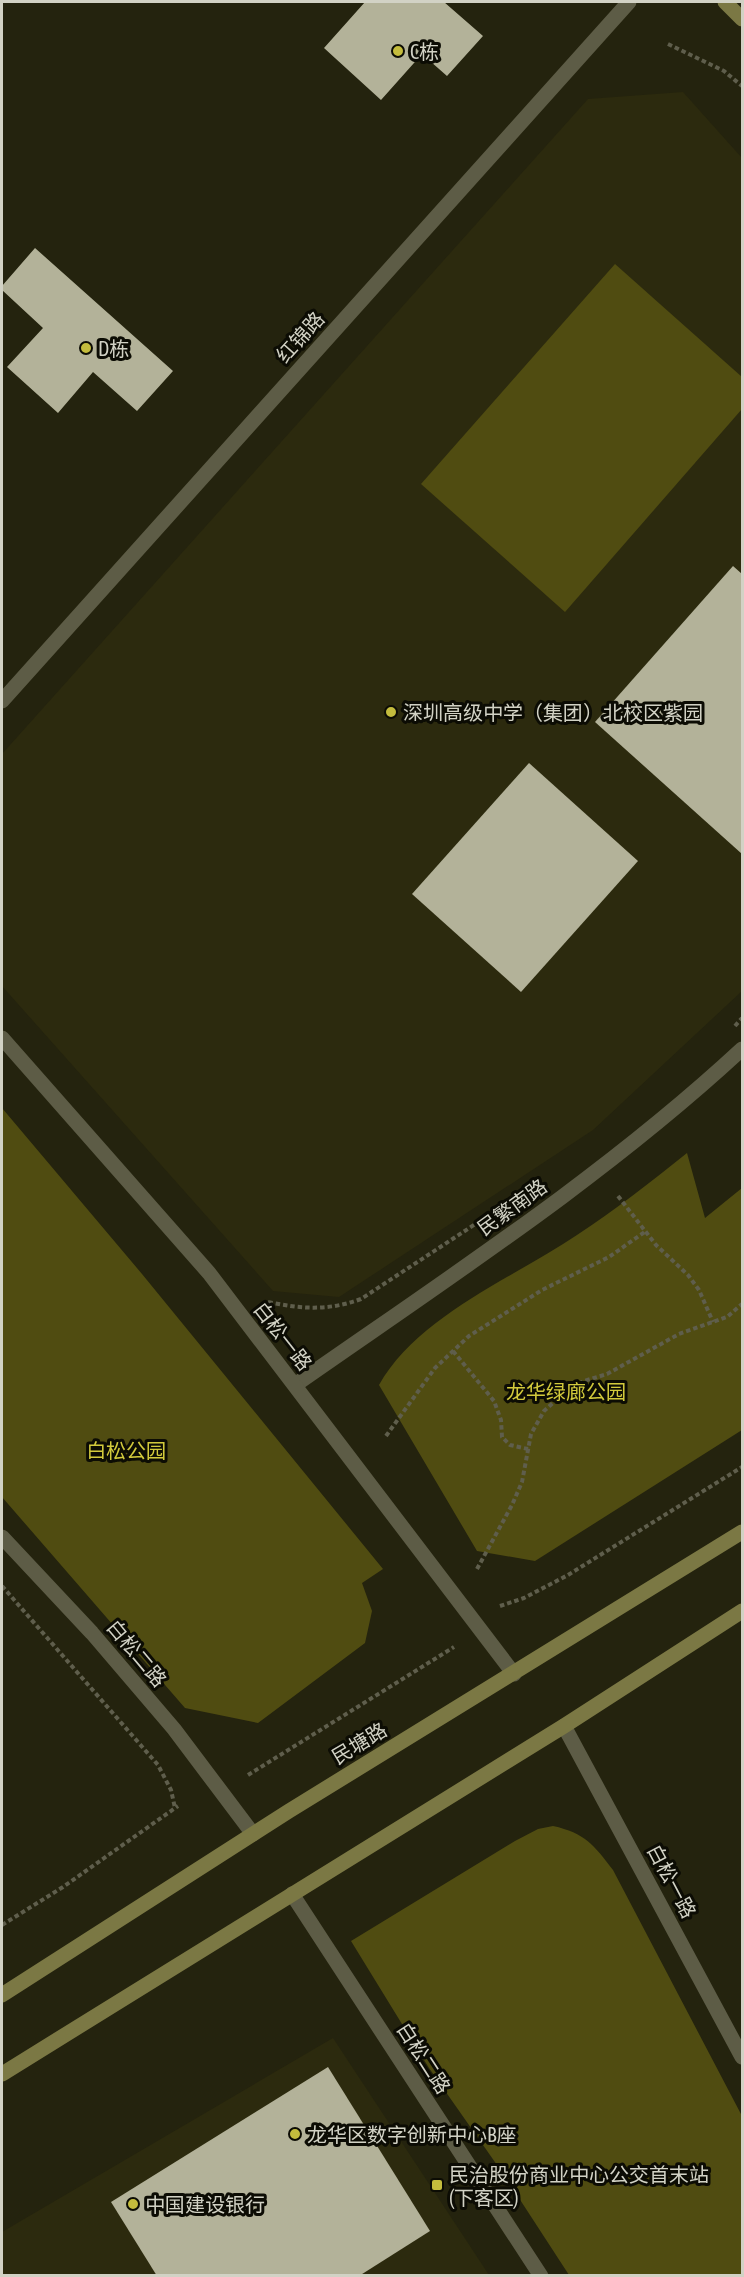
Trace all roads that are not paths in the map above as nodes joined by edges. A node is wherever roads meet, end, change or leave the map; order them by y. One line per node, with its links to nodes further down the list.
1 (629, 2): 4 (street, 红锦路)
2 (725, 2): 3 (main road)
3 (742, 19)
4 (2, 701)
5 (2, 1038): 7 (street, 白松一路)
6 (742, 1049): 7 (street, 民繁南路)
7 (295, 1385): 11 (street, 白松一路)
8 (742, 1532): 11 (main road, 民塘路)
9 (2, 1537): 13 (street, 白松二路)
10 (742, 1611): 12 (main road)
11 (514, 1674): 13 (main road, 民塘路)
12 (564, 1726): 14 (main road); 16 (street, 白松一路)
13 (252, 1834): 15 (main road, 民塘路)
14 (292, 1894): 17 (main road); 18 (street, 白松二路)
15 (2, 1995)
16 (742, 2057)
17 (2, 2074)
18 (542, 2276)

